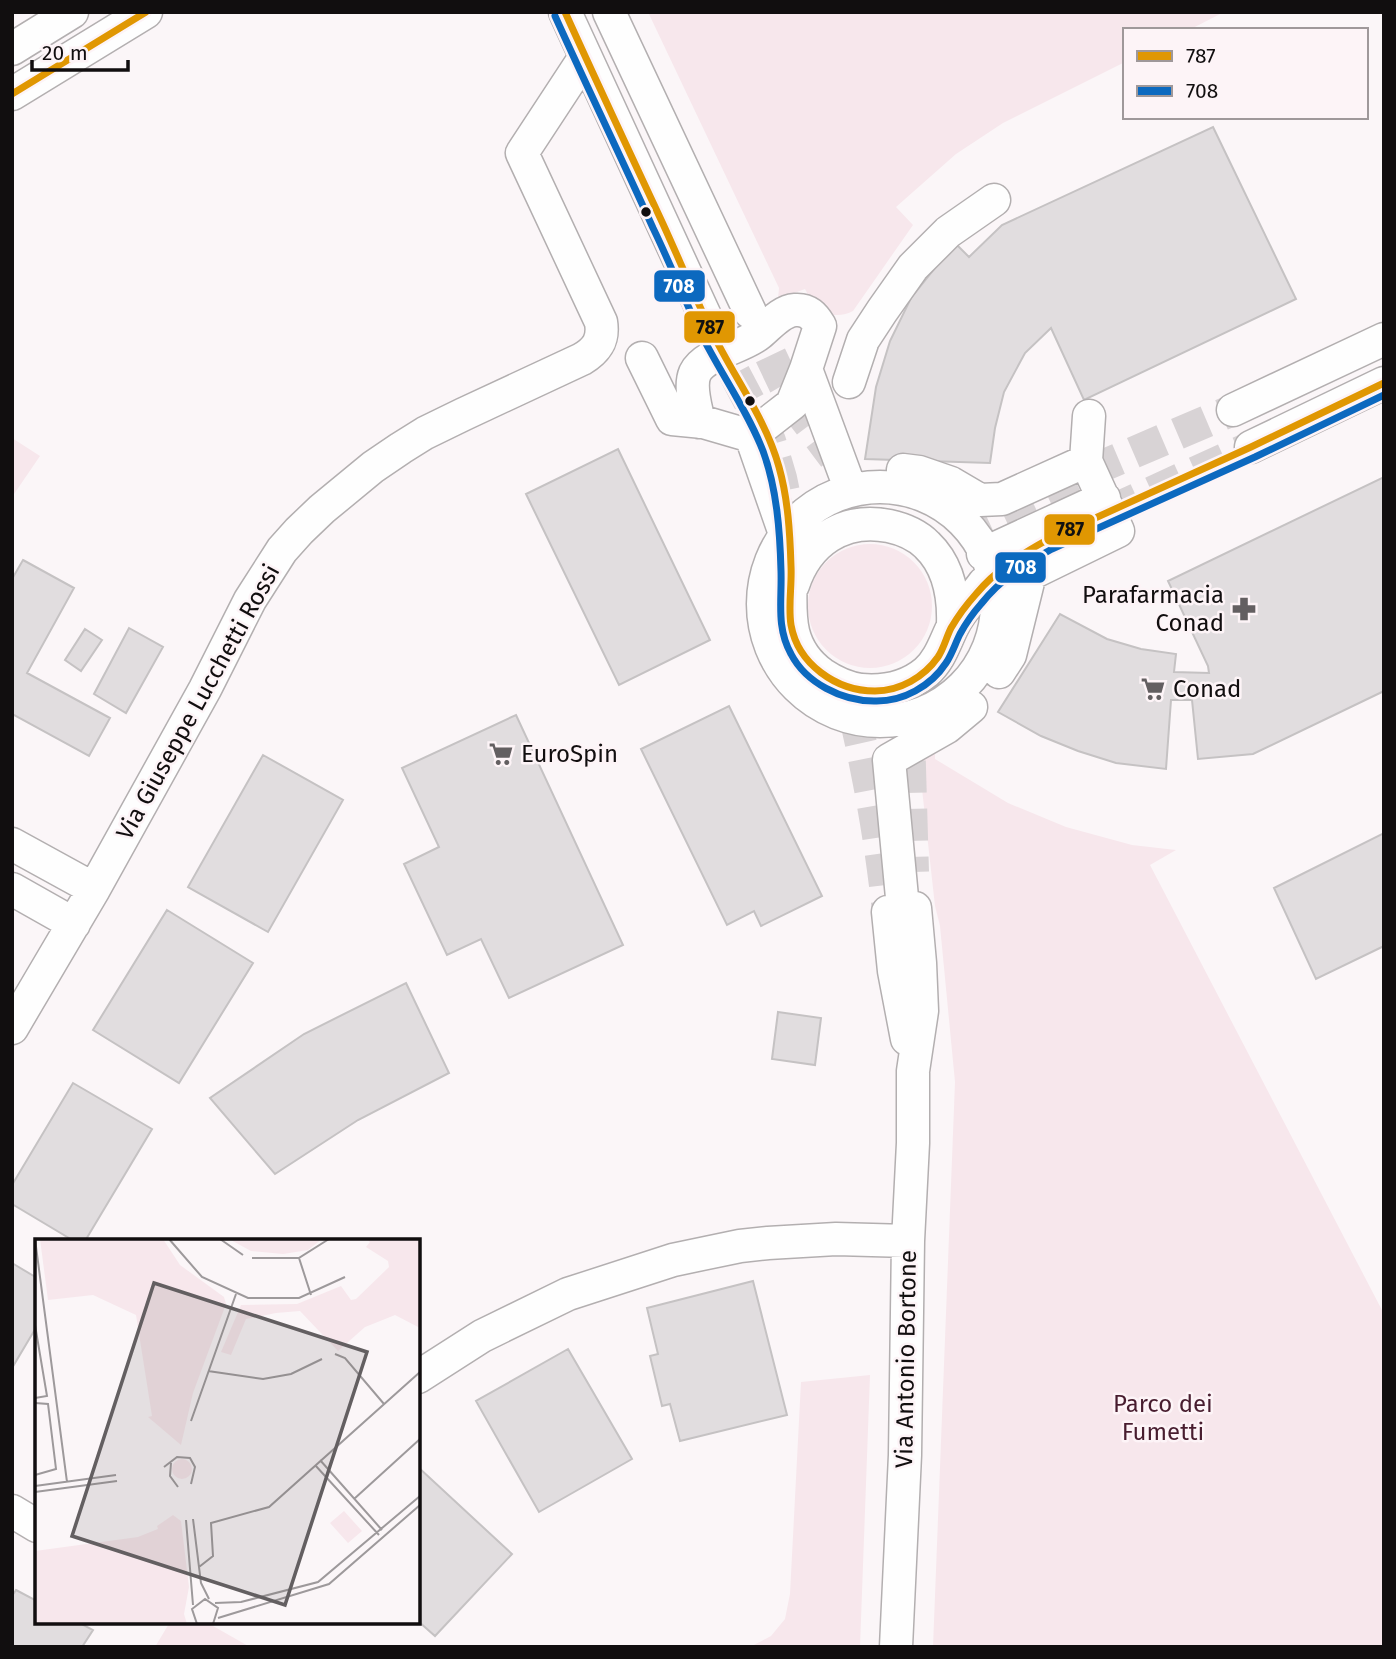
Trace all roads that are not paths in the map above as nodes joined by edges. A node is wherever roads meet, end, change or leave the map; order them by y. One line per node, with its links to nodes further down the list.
1 (72, 12): 5 (street)
2 (146, 12): 7 (street)
3 (565, 12): 6 (street)
4 (608, 12): 9 (street)
5 (12, 49)
6 (585, 57): 11 (street); 39 (street, Via Giuseppe Lucchetti Rossi)
7 (12, 94)
8 (994, 200): 13 (street)
9 (750, 312)
10 (820, 326): 13 (street); 15 (street); 20 (street)
11 (712, 331)
12 (1384, 339): 18 (street)
13 (863, 340): 16 (street)
14 (642, 358): 20 (street)
15 (806, 369): 21 (street); 24 (street)
16 (849, 382)
17 (1384, 383): 22 (street)
18 (1233, 410)
19 (1089, 416): 23 (street)
20 (699, 422): 21 (street)
21 (751, 436): 28 (street)
22 (1251, 447)
23 (1086, 461): 24 (street); 25 (street)
24 (851, 483): 26 (street); 28 (street); 30 (street)
25 (1104, 498): 30 (street); 36 (street)
26 (886, 526): 29 (street); 31 (street)
27 (958, 531): 29 (street)
28 (787, 533): 31 (street); 34 (street)
29 (929, 546): 32 (street)
30 (984, 569): 32 (street); 34 (street)
31 (791, 592): 34 (street)
32 (953, 624): 33 (street)
33 (927, 671): 34 (street); 35 (street)
34 (847, 705): 36 (street)
35 (911, 713)
36 (889, 760): 42 (street, Via Antonio Bortone)
37 (12, 844): 39 (street)
38 (12, 889): 40 (street)
39 (94, 889): 40 (street, Via Giuseppe Lucchetti Rossi)
40 (74, 924): 41 (street, Via Giuseppe Lucchetti Rossi)
41 (12, 1028)
42 (908, 1241): 43 (street); 46 (street, Via Antonio Bortone)
43 (420, 1376)
44 (12, 1511): 45 (street)
45 (35, 1525)
46 (896, 1647)

